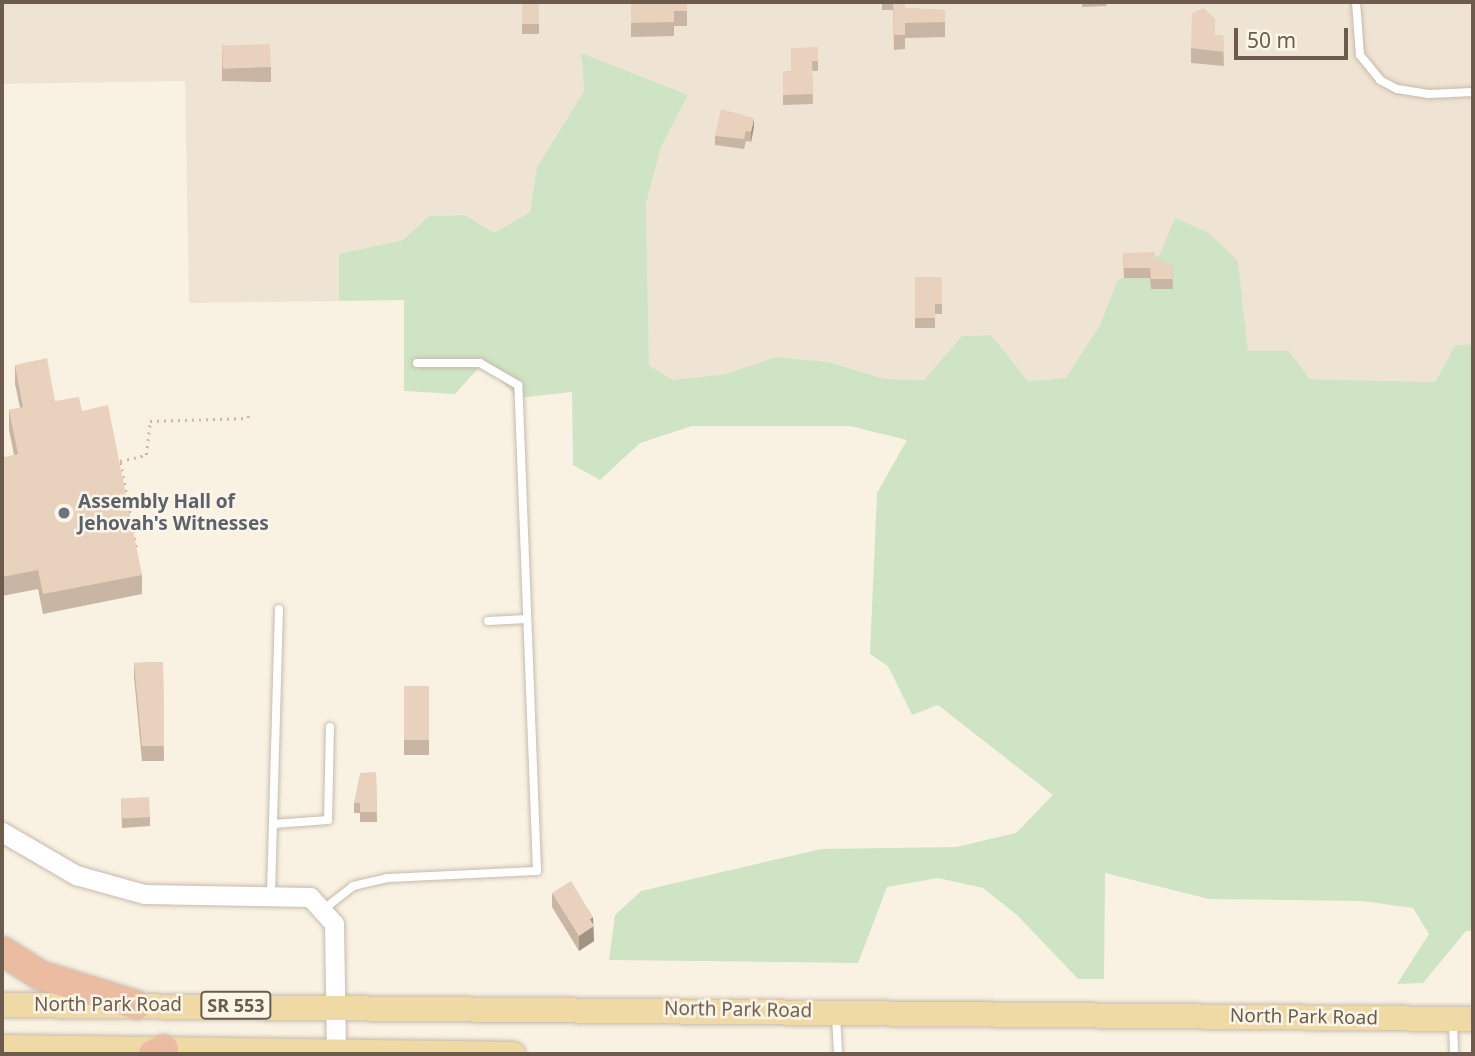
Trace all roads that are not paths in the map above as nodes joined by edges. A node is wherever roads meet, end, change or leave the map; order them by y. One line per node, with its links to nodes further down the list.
1 (1356, 2): 2 (lane)
2 (1473, 92)
3 (417, 363): 5 (lane)
4 (279, 609): 8 (lane)
5 (527, 620): 6 (lane); 11 (lane)
6 (488, 621)
7 (330, 727): 8 (lane)
8 (274, 824): 10 (lane)
9 (2, 832): 10 (street)
10 (271, 894): 11 (street)
11 (324, 909): 15 (street)
12 (2, 951): 14 (highway)
13 (2, 1004): 14 (main road, North Park Road / SR 553)
14 (135, 1005): 15 (main road, North Park Road / SR 553)
15 (336, 1006): 16 (main road, North Park Road); 20 (street)
16 (836, 1012): 17 (main road, North Park Road); 23 (lane)
17 (1463, 1019): 24 (lane)
18 (2, 1047): 19 (main road)
19 (158, 1052): 20 (main road)
20 (336, 1053): 21 (main road)
21 (466, 1054): 22 (main road)
22 (513, 1054)
23 (838, 1054)
24 (1454, 1054)

